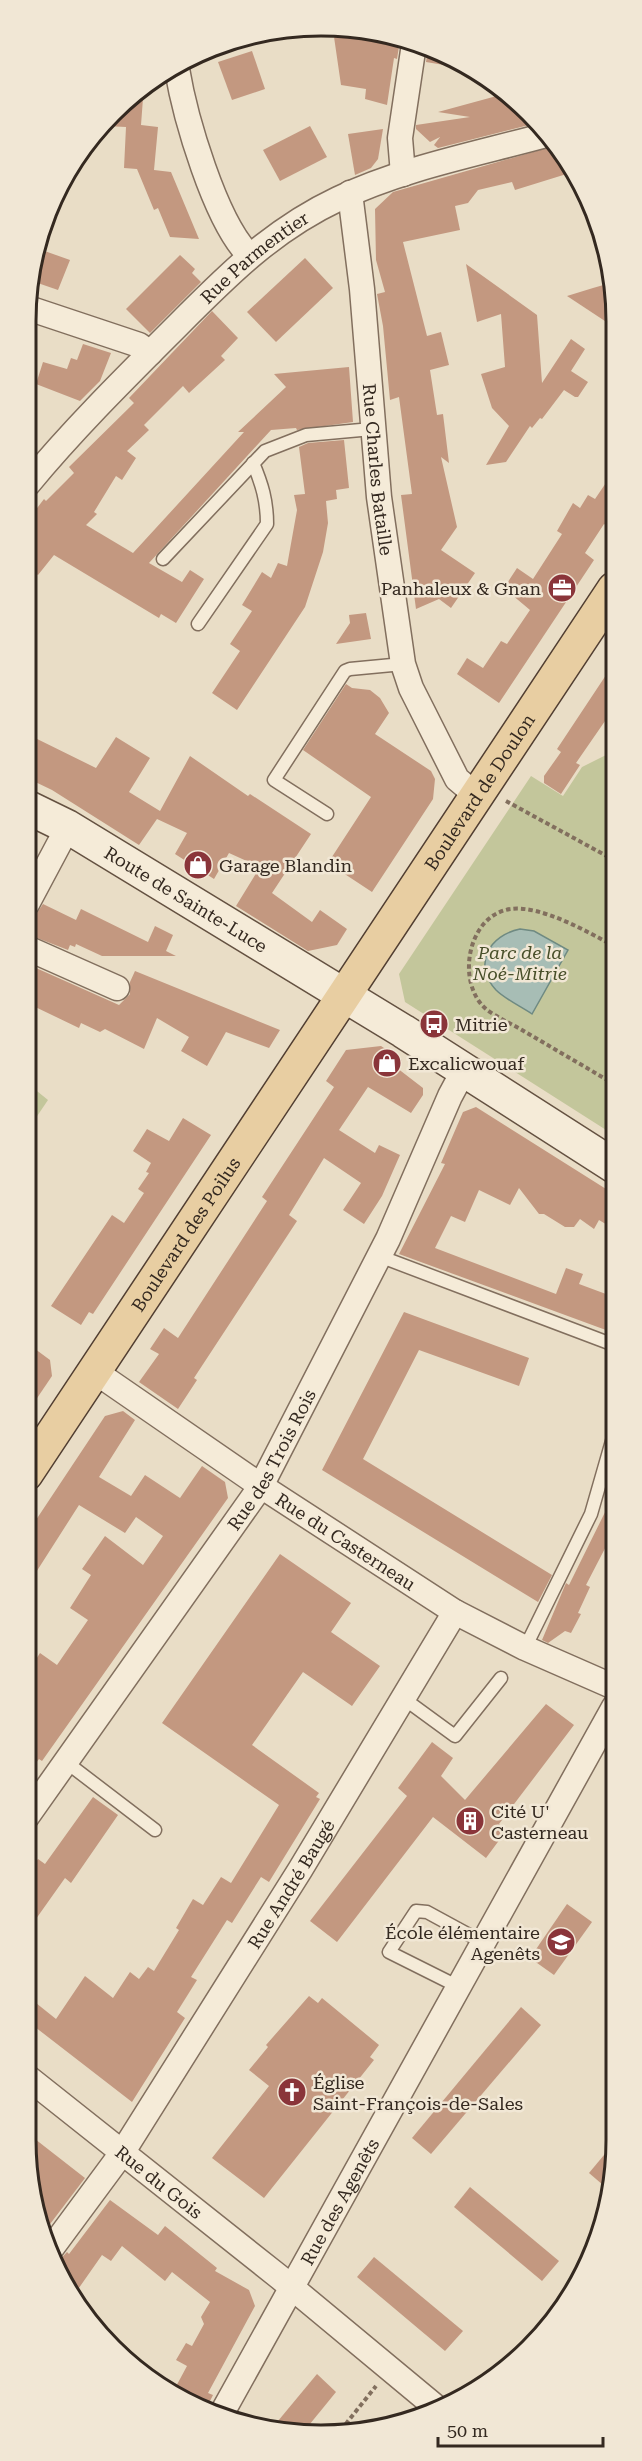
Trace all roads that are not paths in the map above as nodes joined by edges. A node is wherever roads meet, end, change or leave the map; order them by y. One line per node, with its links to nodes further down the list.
1 (413, 51): 4 (street)
2 (175, 76): 6 (street)
3 (538, 137): 4 (street, Rue Parmentier)
4 (403, 174): 5 (street, Rue Parmentier)
5 (350, 193): 6 (street, Rue Parmentier); 9 (street, Rue Charles Bataille)
6 (249, 255): 8 (street, Rue Parmentier)
7 (37, 311): 8 (street)
8 (150, 353): 11 (street, Rue Parmentier)
9 (372, 429): 10 (lane); 15 (street, Rue Charles Bataille)
10 (253, 464): 12 (lane); 14 (lane)
11 (36, 475)
12 (163, 559)
13 (606, 600): 16 (main road, Boulevard de Doulon)
14 (198, 624)
15 (403, 664): 16 (street, Rue Charles Bataille); 18 (lane)
16 (484, 783): 23 (main road, Boulevard de Doulon)
17 (36, 811): 19 (street, Route de Sainte-Luce)
18 (327, 814)
19 (68, 827): 20 (street); 23 (street, Route de Sainte-Luce)
20 (36, 887)
21 (36, 952): 22 (street)
22 (117, 988)
23 (344, 994): 24 (street, Route de Sainte-Luce); 28 (main road, Boulevard des Poilus)
24 (464, 1070): 25 (street, Route de Sainte-Luce); 26 (street, Rue des Trois Rois)
25 (606, 1161)
26 (379, 1256): 27 (lane); 31 (street, Rue des Trois Rois)
27 (606, 1342)
28 (94, 1371): 29 (main road, Boulevard des Poilus); 31 (street, Rue du Casterneau)
29 (36, 1459)
30 (606, 1462): 33 (lane)
31 (261, 1486): 32 (street, Rue du Casterneau); 38 (street, Rue des Trois Rois)
32 (455, 1612): 33 (street, Rue du Casterneau); 36 (street, Rue André Baugé)
33 (525, 1648): 35 (street, Rue du Casterneau)
34 (501, 1678): 36 (lane)
35 (606, 1684)
36 (404, 1698): 44 (street, Rue André Baugé)
37 (606, 1721): 41 (street, Rue des Agenêts)
38 (66, 1762): 39 (street, Rue des Trois Rois); 40 (lane)
39 (36, 1804)
40 (155, 1830)
41 (483, 1943): 42 (street, Rue des Agenêts); 42 (lane)
42 (459, 1988): 46 (street, Rue des Agenêts)
43 (36, 2084): 44 (street, Rue du Gois)
44 (122, 2154): 45 (street, Rue André Baugé); 46 (street, Rue du Gois)
45 (56, 2243)
46 (292, 2288): 47 (street, Rue du Gois); 48 (street, Rue des Agenêts)
47 (431, 2403)
48 (225, 2408)

